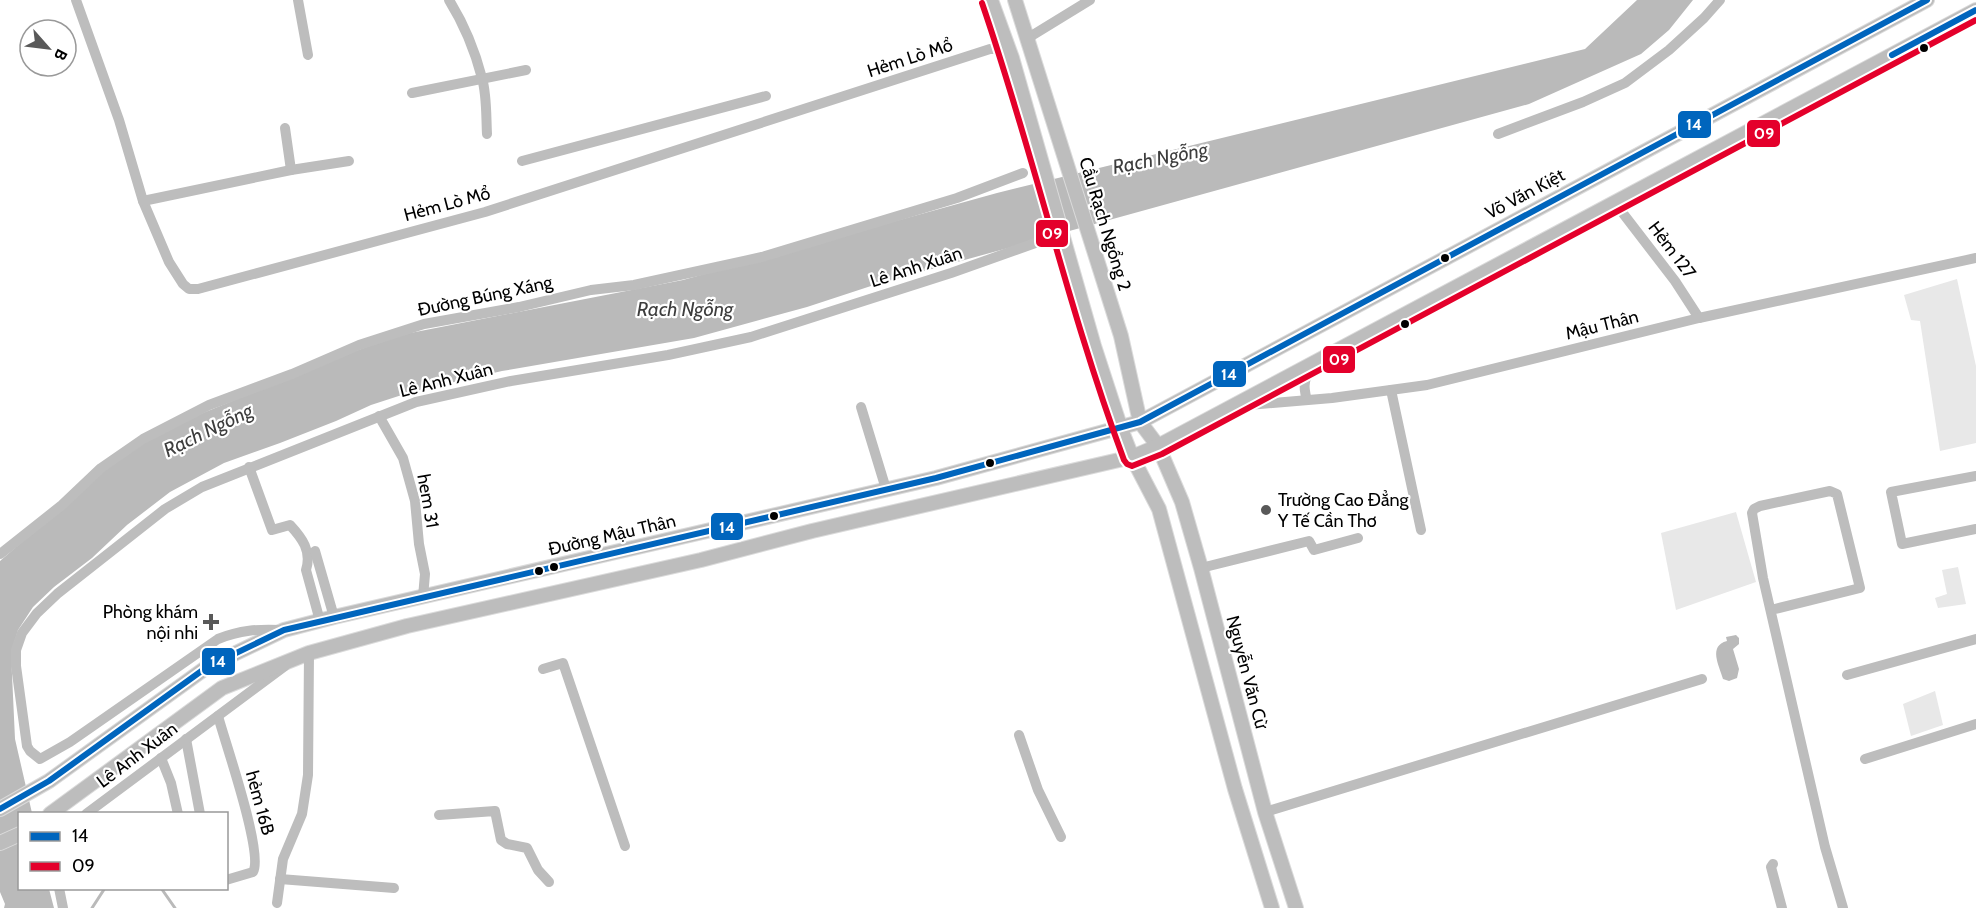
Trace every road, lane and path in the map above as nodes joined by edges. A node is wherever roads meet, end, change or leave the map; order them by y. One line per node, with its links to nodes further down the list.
1 (76, 0): 25 (street, Hẻm Lò Mổ)
2 (298, 0): 13 (street)
3 (450, 0): 15 (street)
4 (991, 0): 12 (main road)
5 (1015, 0): 11 (main road)
6 (1090, 0): 11 (street)
7 (1720, 0): 20 (street)
8 (1927, 0): 9 (main road, Võ Văn Kiệt)
9 (1909, 4): 36 (main road, Võ Văn Kiệt)
10 (1976, 10): 26 (main road)
11 (1028, 38): 36 (main road, Cầu Rạch Ngổng 2)
12 (1010, 53): 25 (street, Hẻm Lò Mổ); 37 (main road)
13 (308, 55)
14 (526, 70): 15 (street)
15 (483, 80): 16 (street); 19 (street)
16 (412, 93)
17 (766, 96): 22 (street)
18 (285, 128): 23 (street)
19 (487, 134)
20 (1498, 134)
21 (349, 161): 23 (street)
22 (522, 161)
23 (291, 170): 25 (street)
24 (1023, 173): 49 (street, Đường Búng Xáng)
25 (142, 201)
26 (1616, 203): 29 (street, Hẻm 127); 30 (main road)
27 (1041, 242): 35 (street, Lê Anh Xuân)
28 (1976, 258): 29 (street, Mậu Thân)
29 (1699, 318): 31 (street, Mậu Thân)
30 (1313, 364): 32 (street); 33 (main road)
31 (1391, 390): 32 (street, Mậu Thân); 45 (street)
32 (1307, 400): 33 (street, Mậu Thân)
33 (1233, 406): 38 (main road)
34 (861, 407): 42 (street)
35 (379, 416): 40 (street, Lê Anh Xuân); 51 (street, hem 31)
36 (1140, 422): 37 (main road, Võ Văn Kiệt); 38 (main road, Nguyễn Văn Cừ)
37 (1121, 429): 39 (main road); 42 (main road, Đường Mậu Thân)
38 (1158, 446): 39 (main road); 50 (main road, Nguyễn Văn Cừ)
39 (1132, 457): 46 (main road); 86 (main road)
40 (249, 467): 53 (street); 54 (street, Lê Anh Xuân)
41 (1976, 477): 44 (street)
42 (886, 489): 43 (main road, Đường Mậu Thân)
43 (806, 508): 46 (main road); 51 (main road, Đường Mậu Thân)
44 (1976, 529)
45 (1421, 530)
46 (812, 531): 56 (main road)
47 (1358, 537): 50 (street)
48 (315, 551): 53 (street)
49 (0, 555)
50 (1201, 568): 72 (main road, Nguyễn Văn Cừ)
51 (423, 597): 53 (main road, Đường Mậu Thân)
52 (1771, 610): 52 (street); 89 (street)
53 (327, 619): 54 (main road, Đường Mậu Thân)
54 (284, 630): 67 (main road, Đường Mậu Thân)
55 (1976, 639): 59 (street)
56 (309, 653): 57 (main road); 80 (street)
57 (295, 659): 61 (street, Lê Anh Xuân); 68 (main road)
58 (543, 669): 77 (street)
59 (1847, 675)
60 (1702, 679): 72 (street)
61 (218, 716): 64 (street, Lê Anh Xuân); 79 (street, hẻm 16B)
62 (1976, 724): 66 (street)
63 (1019, 735): 75 (street)
64 (186, 740): 65 (street, Lê Anh Xuân); 71 (street)
65 (161, 758): 69 (street, Lê Anh Xuân); 70 (street)
66 (1865, 759)
67 (0, 809)
68 (51, 812)
69 (87, 812)
70 (178, 812)
71 (200, 812)
72 (1265, 812): 87 (main road, Nguyễn Văn Cừ)
73 (439, 815): 81 (street)
74 (18, 835): 76 (main road)
75 (1061, 837)
76 (0, 843)
77 (626, 846)
78 (1773, 864): 88 (street)
79 (228, 879)
80 (280, 879): 82 (street); 84 (street)
81 (549, 882)
82 (393, 888)
83 (59, 890): 85 (street)
84 (277, 903)
85 (63, 908)
86 (1272, 908)
87 (1296, 908)
88 (1782, 908)
89 (1843, 908)

